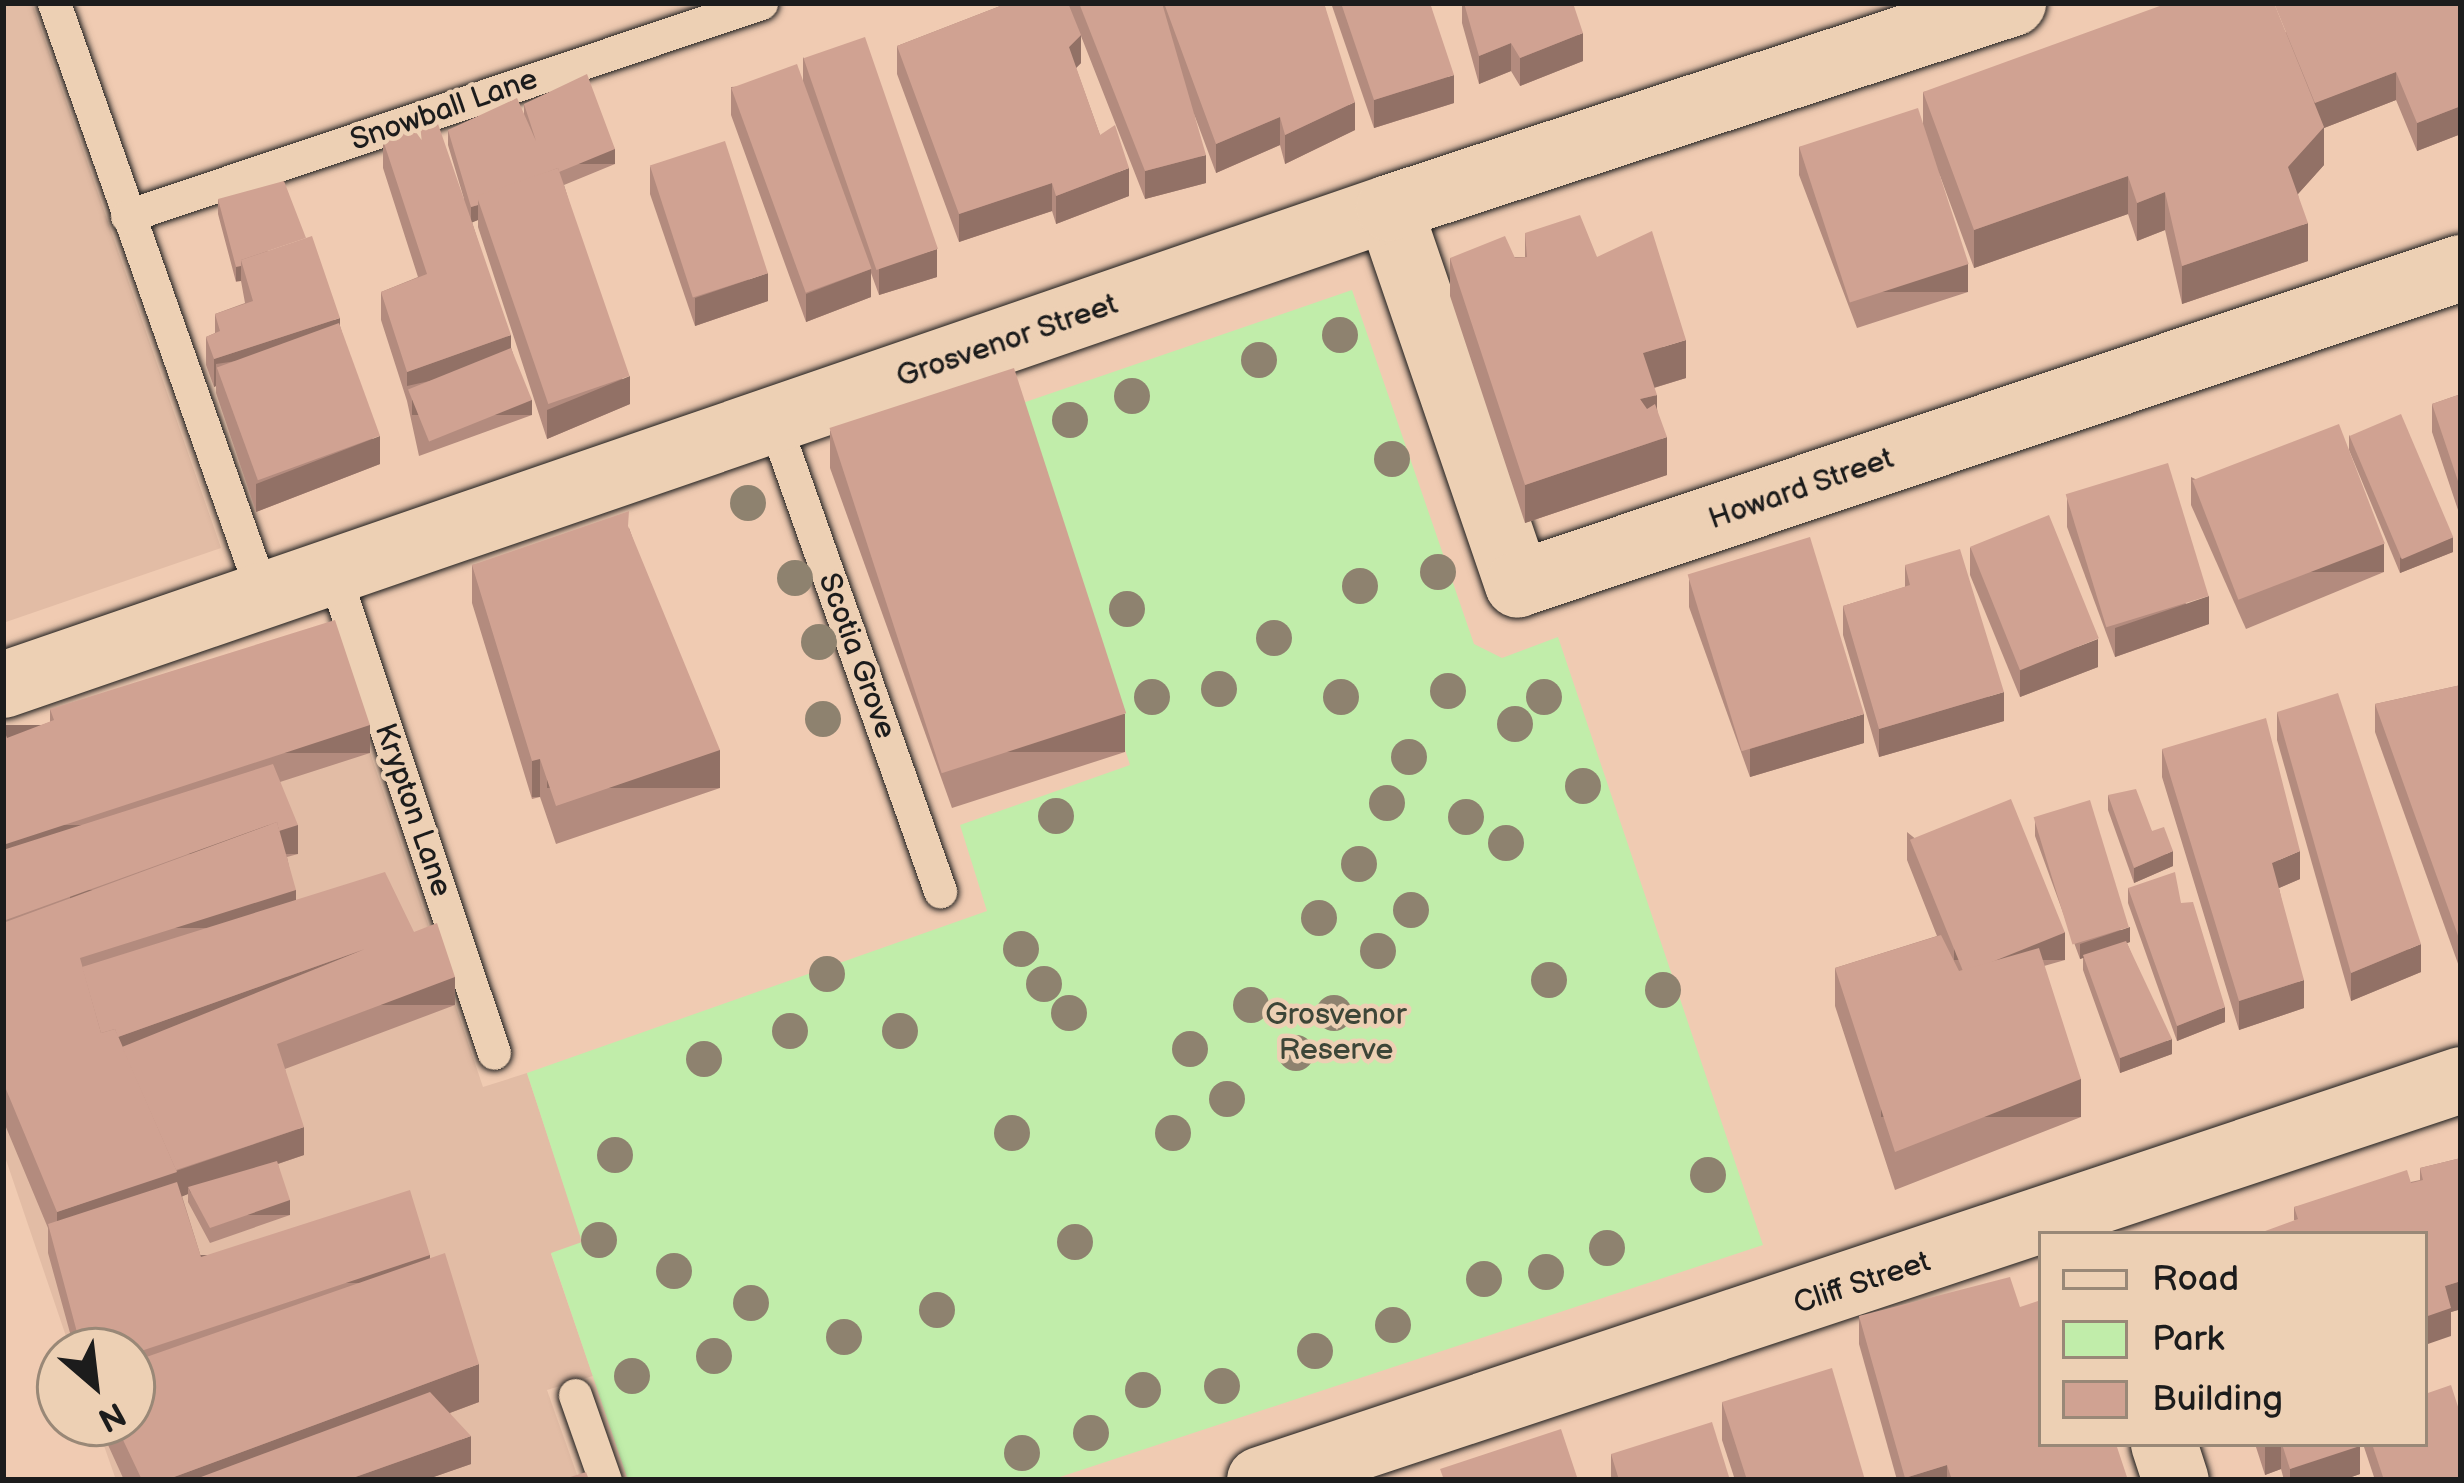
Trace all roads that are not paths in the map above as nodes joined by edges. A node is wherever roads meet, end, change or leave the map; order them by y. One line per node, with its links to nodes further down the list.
1 (54, 3): 5 (lane)
2 (761, 3): 5 (lane, Snowball Lane)
3 (2013, 3): 4 (street, Grosvenor Street)
4 (1389, 208): 6 (street, Howard Street); 7 (street, Grosvenor Street)
5 (127, 216): 9 (lane)
6 (2461, 268)
7 (774, 422): 8 (street, Grosvenor Street); 11 (lane, Scotia Grove)
8 (332, 568): 9 (street, Grosvenor Street); 12 (lane, Krypton Lane)
9 (262, 592): 10 (street, Grosvenor Street)
10 (3, 685)
11 (940, 891)
12 (494, 1053)
13 (2461, 1080): 14 (street, Cliff Street)
14 (2090, 1221): 15 (street, Cliff Street)
15 (2058, 1231)
16 (2038, 1237): 20 (street, Cliff Street)
17 (575, 1395): 19 (lane)
18 (2165, 1447): 21 (street)
19 (605, 1480)
20 (1260, 1480)
21 (2176, 1480)

